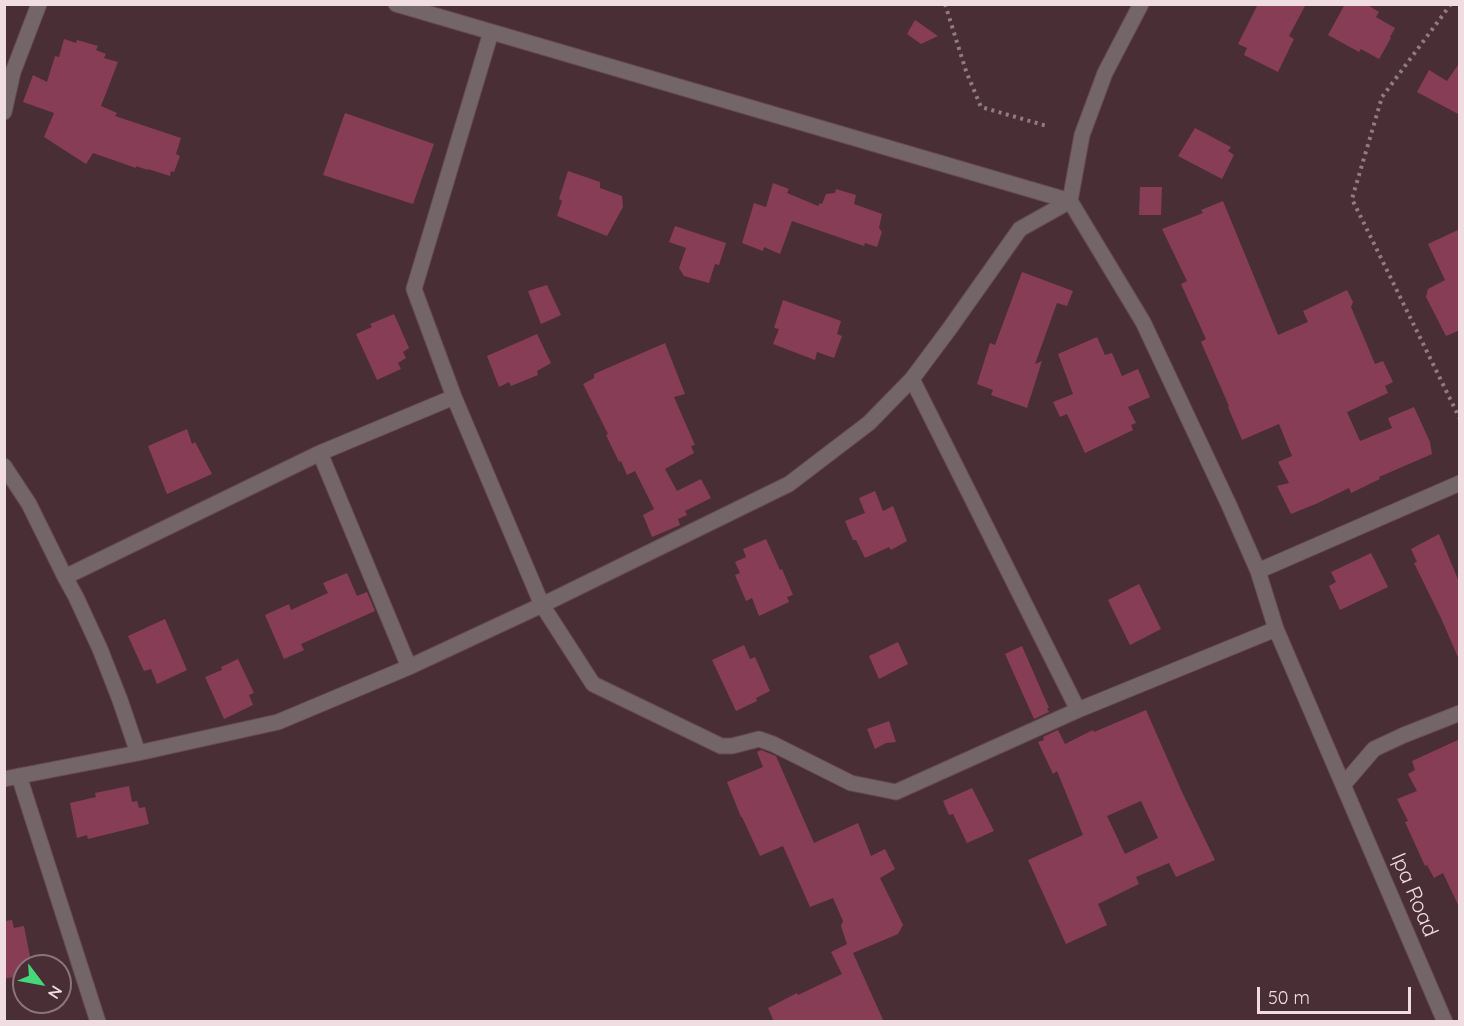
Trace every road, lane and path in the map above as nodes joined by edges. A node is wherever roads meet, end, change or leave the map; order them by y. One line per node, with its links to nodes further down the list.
1 (39, 4): 7 (street)
2 (396, 4): 6 (street)
3 (945, 4): 8 (path)
4 (1141, 4): 9 (street)
5 (1451, 4): 12 (path)
6 (491, 32): 9 (street); 11 (street)
7 (4, 112)
8 (1047, 126)
9 (1070, 201): 10 (street); 16 (street, Ipa Road)
10 (912, 379): 18 (street); 21 (street)
11 (454, 397): 13 (street); 18 (street)
12 (1460, 419)
13 (320, 453): 17 (street); 20 (street)
14 (4, 466): 17 (street)
15 (1460, 483): 16 (street)
16 (1258, 571): 19 (street, Ipa Road)
17 (65, 577): 23 (street)
18 (542, 606): 20 (street); 21 (street)
19 (1276, 629): 21 (street); 25 (street, Ipa Road)
20 (409, 667): 23 (street)
21 (1078, 710)
22 (1460, 713): 25 (street)
23 (138, 753): 24 (street)
24 (12, 777): 26 (street)
25 (1344, 784): 27 (street, Ipa Road)
26 (98, 1022)
27 (1445, 1022)

